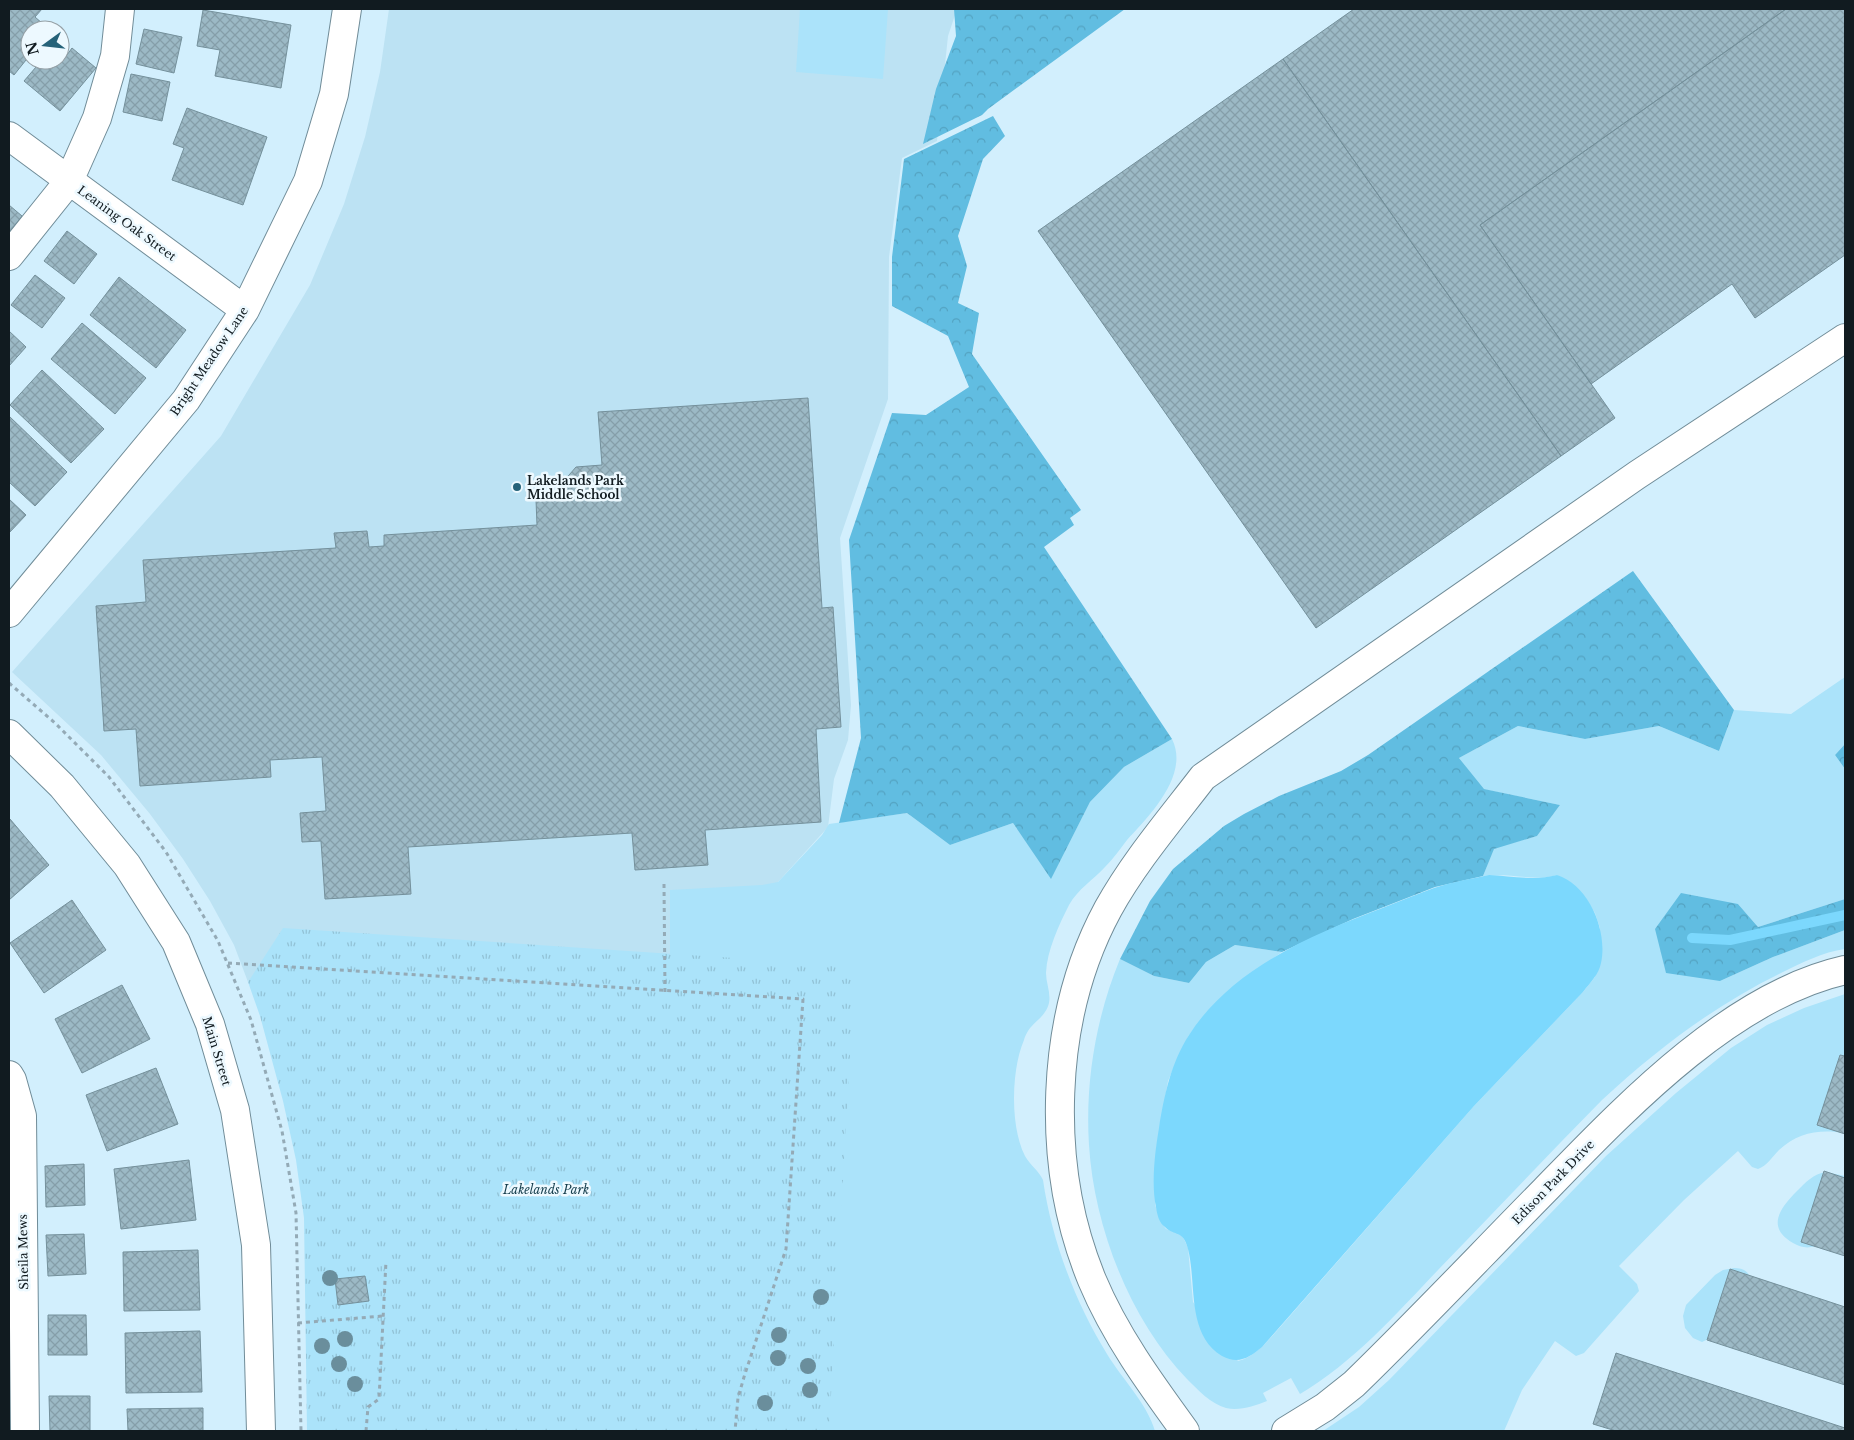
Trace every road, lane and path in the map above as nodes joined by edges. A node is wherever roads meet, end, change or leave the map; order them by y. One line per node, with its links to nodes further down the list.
1 (120, 9): 4 (street)
2 (347, 9): 6 (street, Bright Meadow Lane)
3 (9, 136): 4 (street, Leaning Oak Street)
4 (69, 181): 5 (street); 6 (street, Leaning Oak Street)
5 (9, 256)
6 (245, 310): 8 (street, Bright Meadow Lane)
7 (1845, 338): 22 (street)
8 (9, 613)
9 (9, 734): 19 (street, Main Street)
10 (664, 884): 13 (path)
11 (228, 963): 13 (path)
12 (1845, 970): 23 (street, Edison Park Drive)
13 (665, 992): 21 (path)
14 (9, 1075): 18 (street, Sheila Mews)
15 (386, 1261): 16 (path)
16 (383, 1316): 17 (path); 20 (path)
17 (298, 1322)
18 (25, 1431)
19 (261, 1431)
20 (366, 1431)
21 (734, 1431)
22 (1185, 1431)
23 (1286, 1431)

